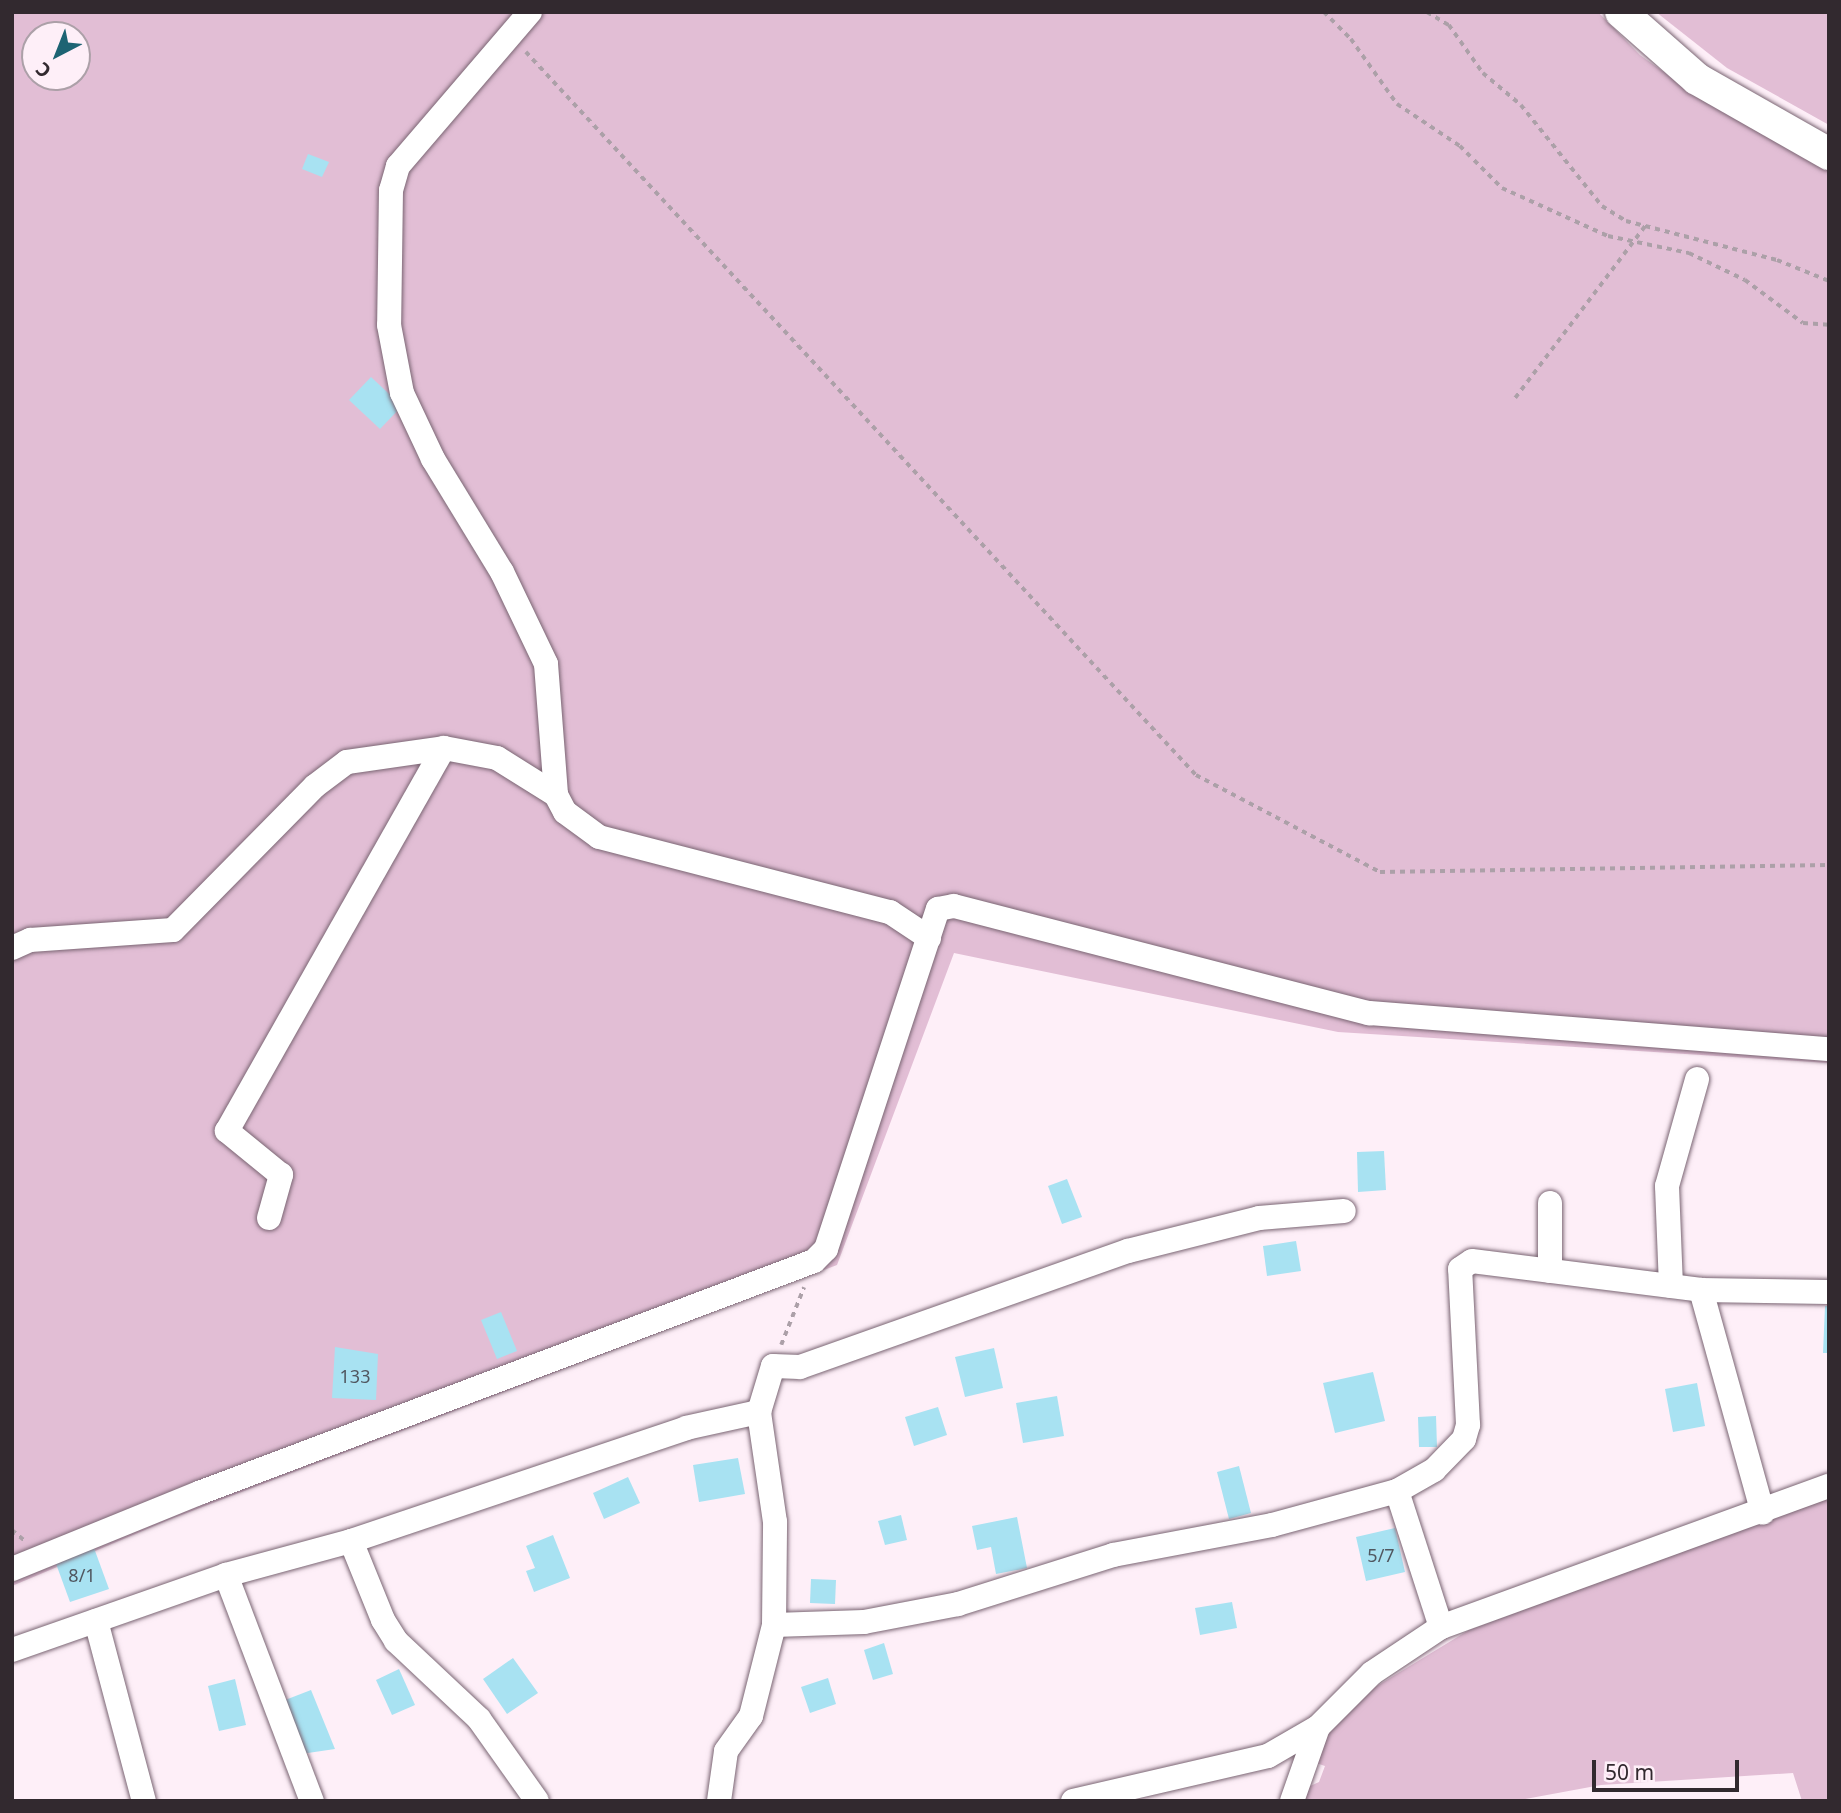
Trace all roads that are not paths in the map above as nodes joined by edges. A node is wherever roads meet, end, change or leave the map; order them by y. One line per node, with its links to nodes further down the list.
1 (530, 12): 5 (street)
2 (1621, 12): 3 (main road)
3 (1829, 154)
4 (444, 748): 5 (street); 7 (street); 12 (street)
5 (556, 795): 6 (street)
6 (929, 938): 8 (street); 22 (street)
7 (12, 948)
8 (1829, 1049)
9 (1697, 1079): 14 (street)
10 (1550, 1203): 13 (street)
11 (1344, 1211): 17 (street)
12 (270, 1218)
13 (1550, 1271): 14 (street); 19 (street)
14 (1671, 1286): 15 (street)
15 (1702, 1290): 16 (street); 20 (street)
16 (1829, 1292)
17 (760, 1412): 21 (street); 25 (street)
18 (1829, 1486): 20 (street)
19 (1397, 1491): 25 (street); 26 (street)
20 (1763, 1513): 26 (street)
21 (351, 1541): 23 (street); 31 (street)
22 (12, 1570)
23 (226, 1575): 24 (street); 30 (street)
24 (96, 1621): 27 (street); 29 (street)
25 (774, 1625): 32 (street)
26 (1441, 1627): 28 (street)
27 (12, 1650)
28 (1318, 1727): 33 (street); 34 (street)
29 (144, 1801)
30 (312, 1801)
31 (537, 1801)
32 (719, 1801)
33 (1073, 1801)
34 (1292, 1801)

